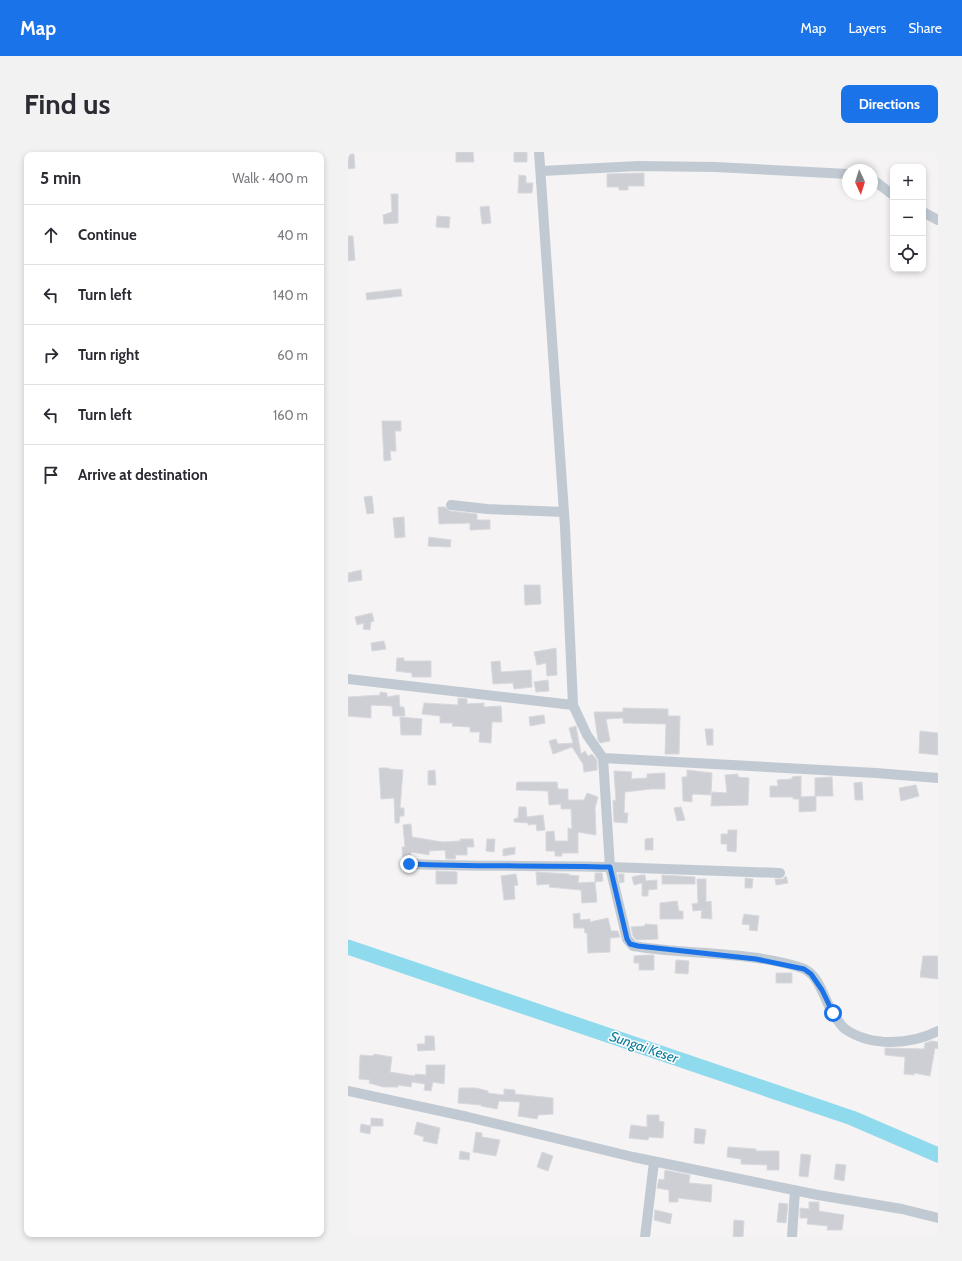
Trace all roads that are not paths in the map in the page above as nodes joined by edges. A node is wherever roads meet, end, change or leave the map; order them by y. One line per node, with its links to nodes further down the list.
1 (539, 152): 2 (street)
2 (542, 171): 3 (street); 9 (street)
3 (842, 174)
4 (878, 184): 5 (street)
5 (890, 193)
6 (926, 214): 7 (street)
7 (938, 220)
8 (451, 505): 9 (street)
9 (564, 512): 11 (street)
10 (348, 679): 11 (street)
11 (574, 705): 12 (street)
12 (603, 758): 13 (street); 15 (street)
13 (938, 778)
14 (409, 864): 15 (street)
15 (610, 867): 16 (street); 17 (street)
16 (780, 873)
17 (938, 1031)
18 (348, 1091): 19 (street)
19 (654, 1162): 20 (street); 22 (street)
20 (795, 1190): 21 (street); 23 (street)
21 (938, 1218)
22 (645, 1237)
23 (792, 1237)

